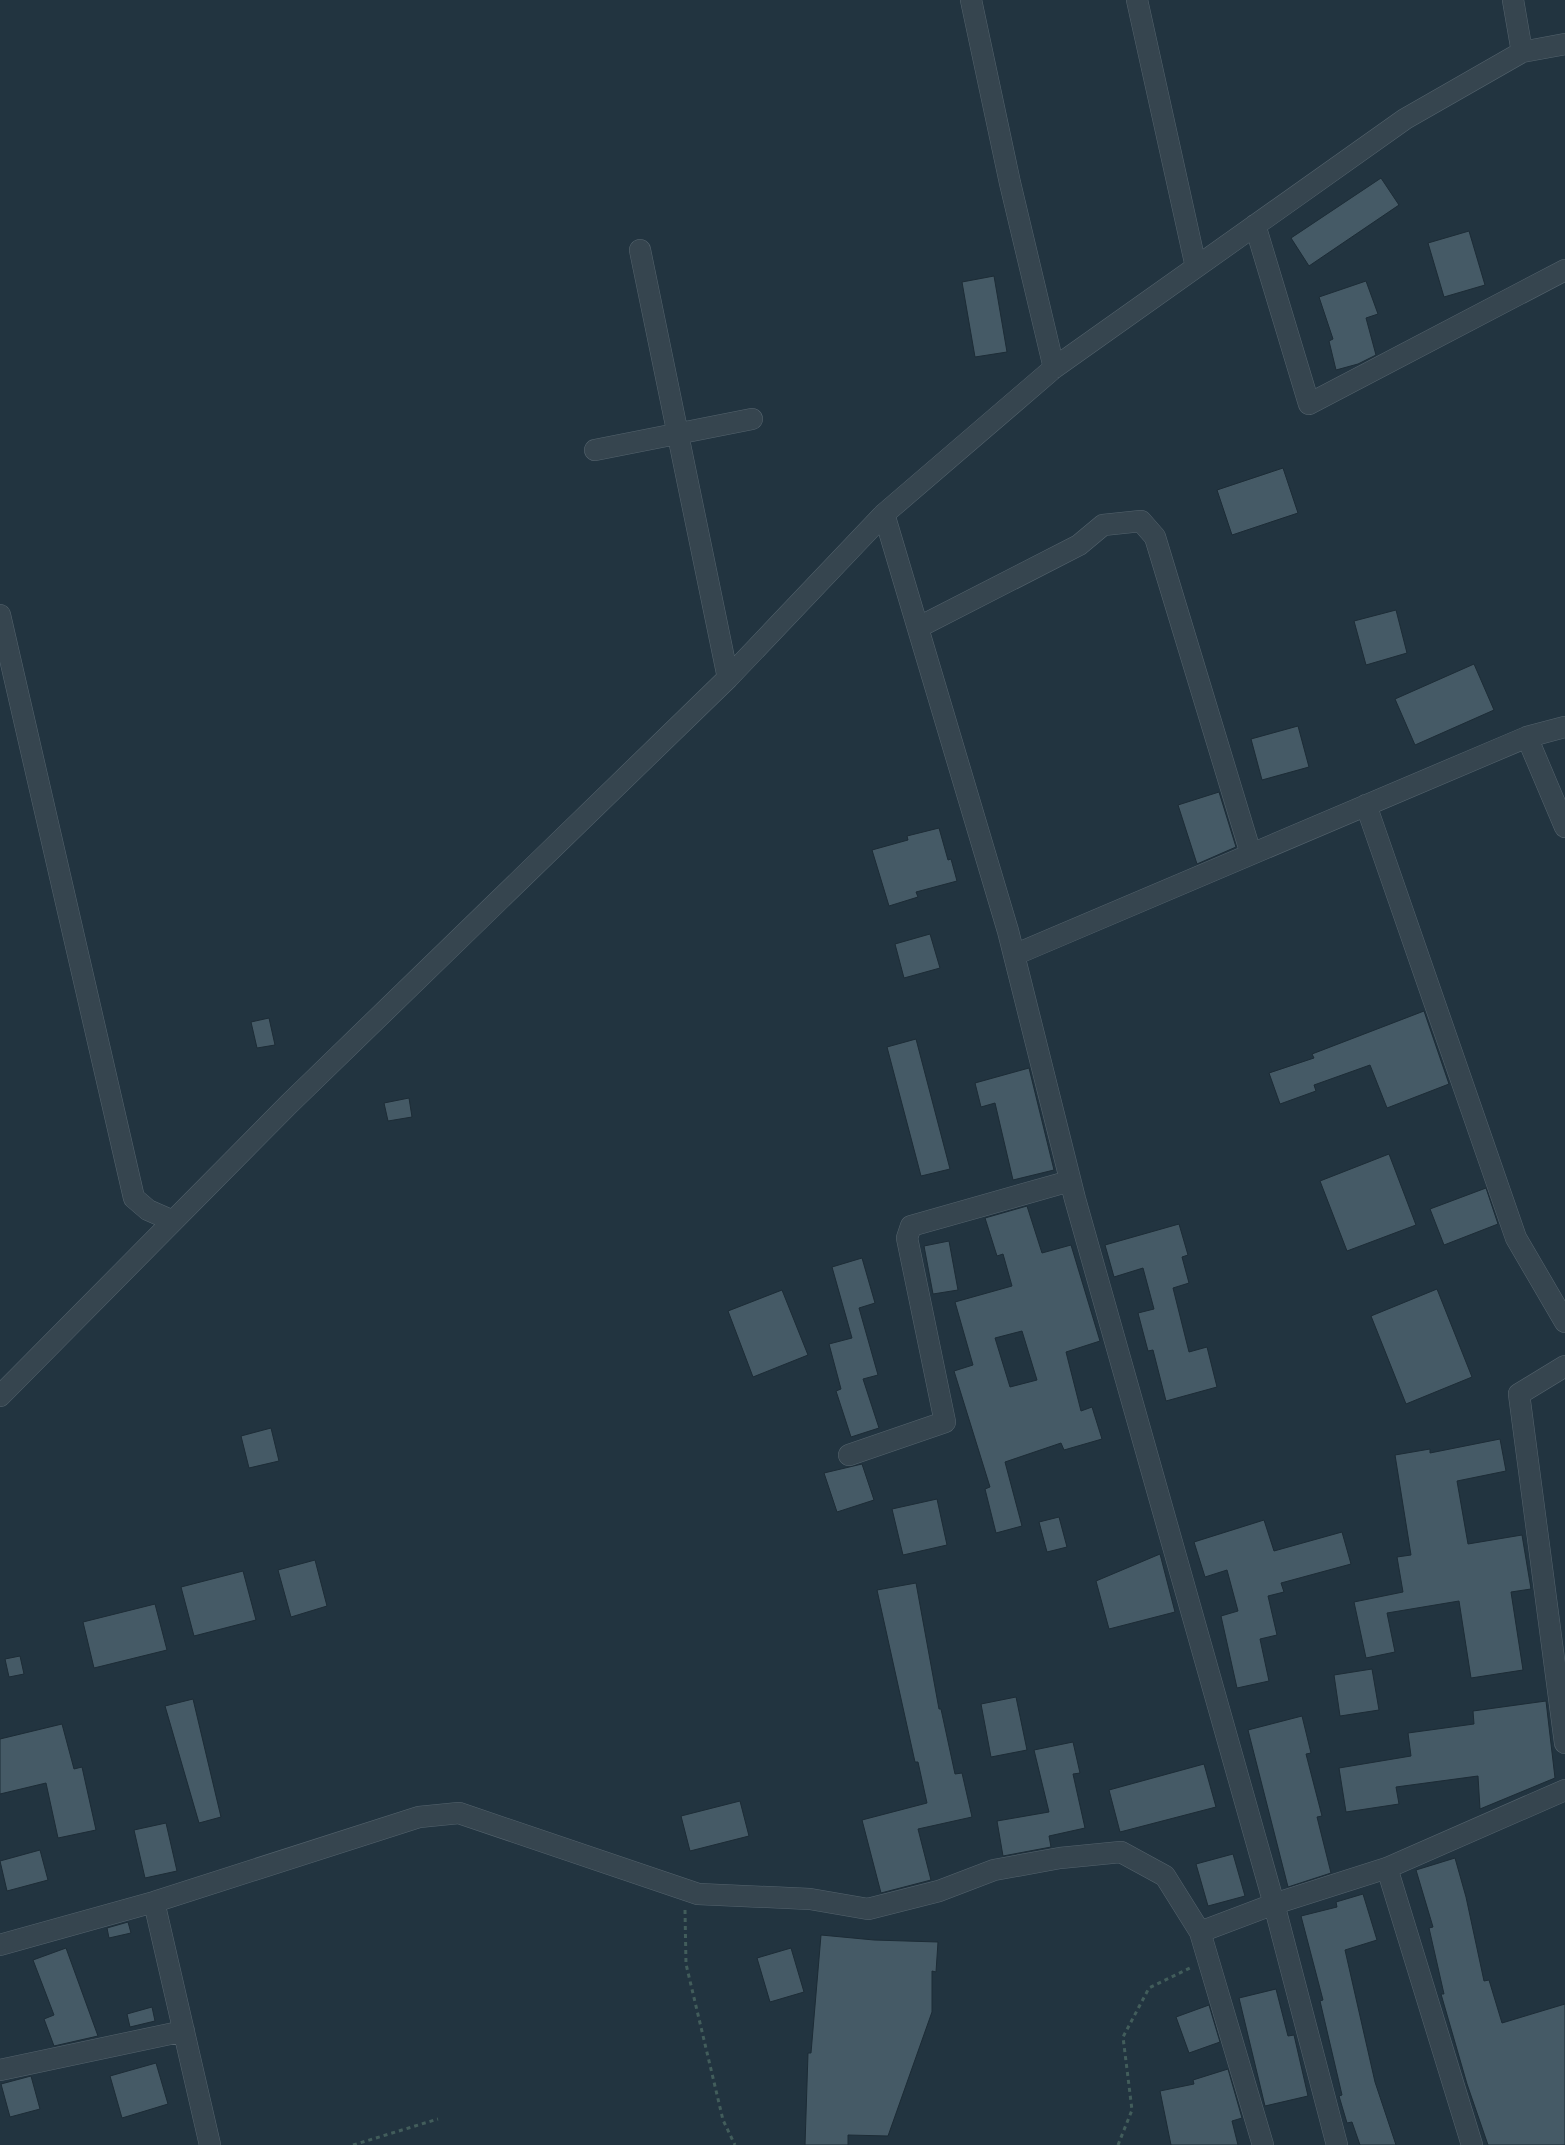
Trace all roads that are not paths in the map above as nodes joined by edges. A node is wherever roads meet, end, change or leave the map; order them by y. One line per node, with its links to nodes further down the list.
1 (971, 0): 10 (street)
2 (1137, 0): 8 (street)
3 (1513, 0): 5 (street)
4 (1565, 44): 5 (street)
5 (1522, 52): 6 (street)
6 (1255, 225): 8 (street); 9 (street)
7 (640, 250): 12 (street)
8 (1196, 267): 10 (street)
9 (1565, 270)
10 (1054, 368): 14 (street)
11 (752, 419): 12 (street)
12 (678, 434): 13 (street); 17 (street)
13 (594, 450)
14 (884, 514): 16 (street); 17 (street)
15 (0, 615): 25 (street)
16 (919, 627): 22 (street); 23 (street)
17 (728, 678): 25 (street)
18 (1565, 727): 19 (street)
19 (1527, 737): 20 (street); 21 (street)
20 (1366, 805): 22 (street); 26 (street)
21 (1565, 827)
22 (1251, 854): 23 (street)
23 (1014, 955): 24 (street)
24 (1070, 1181): 29 (street); 34 (street)
25 (173, 1221): 28 (street)
26 (1565, 1322)
27 (1565, 1366): 30 (street)
28 (0, 1396)
29 (849, 1456)
30 (1565, 1744)
31 (1565, 1790): 32 (street)
32 (1387, 1868): 34 (street); 42 (street)
33 (154, 1902): 35 (street); 36 (street); 37 (street)
34 (1274, 1904): 35 (street); 41 (street)
35 (1200, 1932): 40 (street)
36 (0, 1945)
37 (184, 2031): 38 (street); 39 (street)
38 (0, 2070)
39 (210, 2145)
40 (1263, 2145)
41 (1337, 2145)
42 (1472, 2145)

